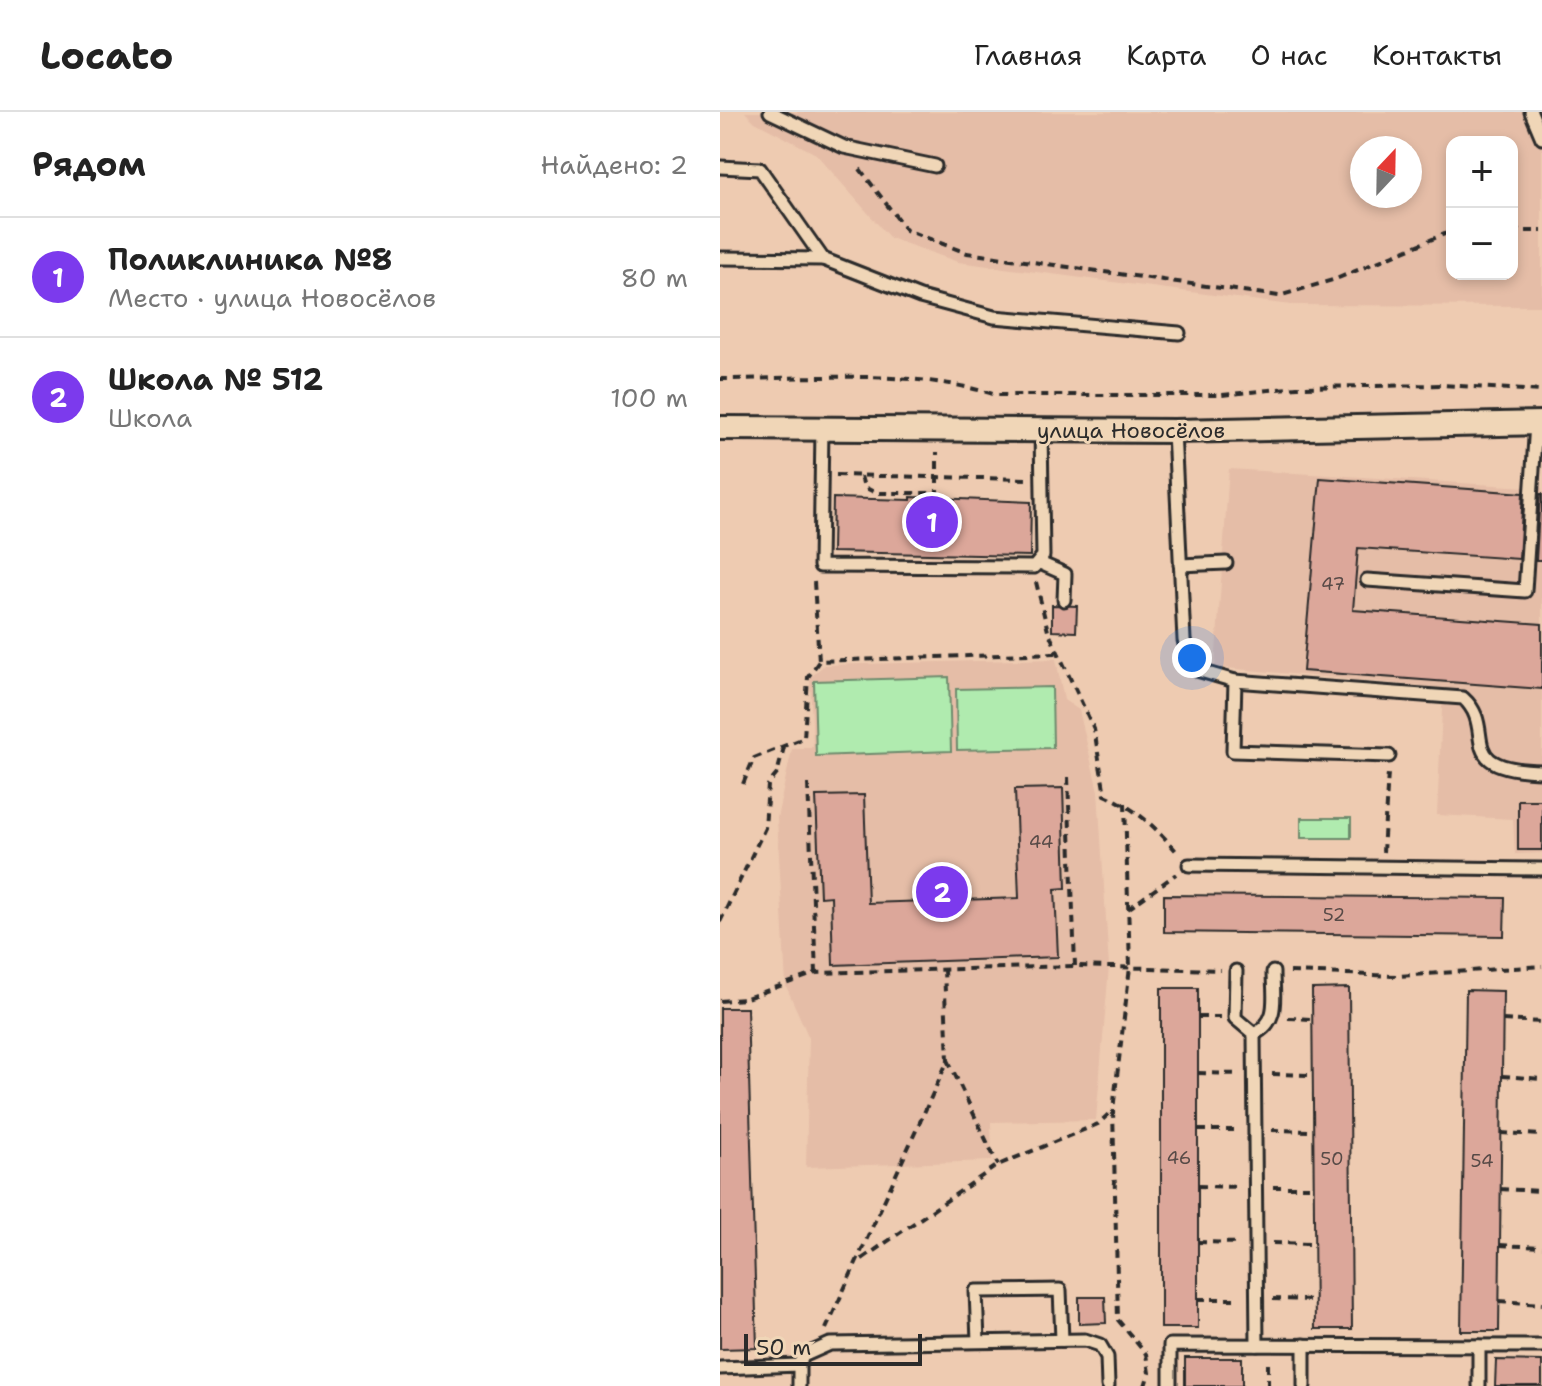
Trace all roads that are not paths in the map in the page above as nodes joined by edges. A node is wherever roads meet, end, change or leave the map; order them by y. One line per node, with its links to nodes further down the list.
1 (770, 112): 4 (lane)
2 (1531, 112): 3 (lane)
3 (1542, 138)
4 (935, 166)
5 (720, 167): 7 (lane)
6 (720, 258): 7 (lane)
7 (823, 259): 8 (lane)
8 (1179, 333)
9 (1539, 423): 13 (street, улица Новосёлов); 17 (lane)
10 (720, 428): 11 (street, улица Новосёлов)
11 (822, 428): 12 (street, улица Новосёлов); 15 (lane)
12 (1041, 431): 13 (street, улица Новосёлов); 15 (lane)
13 (1174, 431): 16 (lane)
14 (1226, 563): 16 (lane)
15 (1037, 565): 18 (lane)
16 (1180, 565): 19 (lane)
17 (1367, 580)
18 (1064, 600)
19 (1235, 681): 20 (lane); 21 (lane)
20 (1389, 756)
21 (1542, 771)
22 (1189, 865): 23 (lane)
23 (1542, 869)
24 (1236, 971): 26 (lane)
25 (1273, 972): 26 (lane)
26 (1254, 1034): 29 (lane)
27 (1062, 1340): 28 (lane); 28 (lane); 36 (lane)
28 (978, 1341): 33 (lane)
29 (1262, 1344): 30 (lane); 37 (lane)
30 (1304, 1345): 31 (lane); 38 (lane)
31 (1479, 1346): 32 (lane); 39 (lane)
32 (1542, 1346)
33 (799, 1365): 34 (lane); 35 (lane)
34 (720, 1368)
35 (799, 1386)
36 (1108, 1386)
37 (1170, 1386)
38 (1304, 1386)
39 (1479, 1386)

